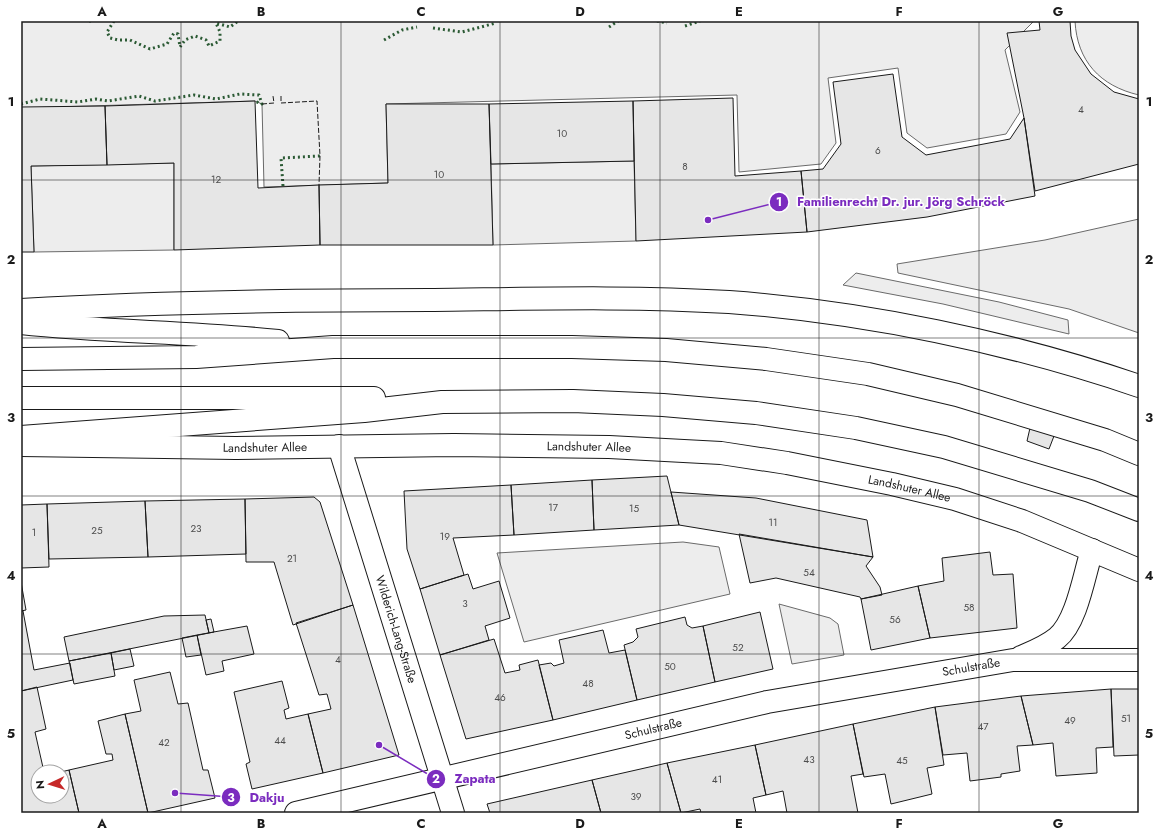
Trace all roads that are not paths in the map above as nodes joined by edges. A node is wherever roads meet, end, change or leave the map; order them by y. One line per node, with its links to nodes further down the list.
1 (21, 310): 5 (main road)
2 (21, 323): 3 (main road)
3 (333, 347): 4 (main road); 11 (main road)
4 (21, 359)
5 (1139, 386)
6 (21, 398): 7 (main road)
7 (442, 402): 8 (main road); 12 (main road)
8 (21, 437)
9 (21, 445): 10 (main road, Landshuter Allee)
10 (339, 446): 13 (main road, Landshuter Allee); 17 (main road, Wilderich-Lang-Straße)
11 (1139, 454)
12 (1139, 510)
13 (1092, 550): 14 (main road, Landshuter Allee); 15 (main road, Schulstraße)
14 (1139, 570)
15 (1013, 660): 16 (main road, Schulstraße); 17 (main road, Schulstraße)
16 (1139, 660)
17 (442, 779): 18 (main road, Schulstraße); 19 (main road, Wilderich-Lang-Straße)
18 (296, 813)
19 (454, 813)

